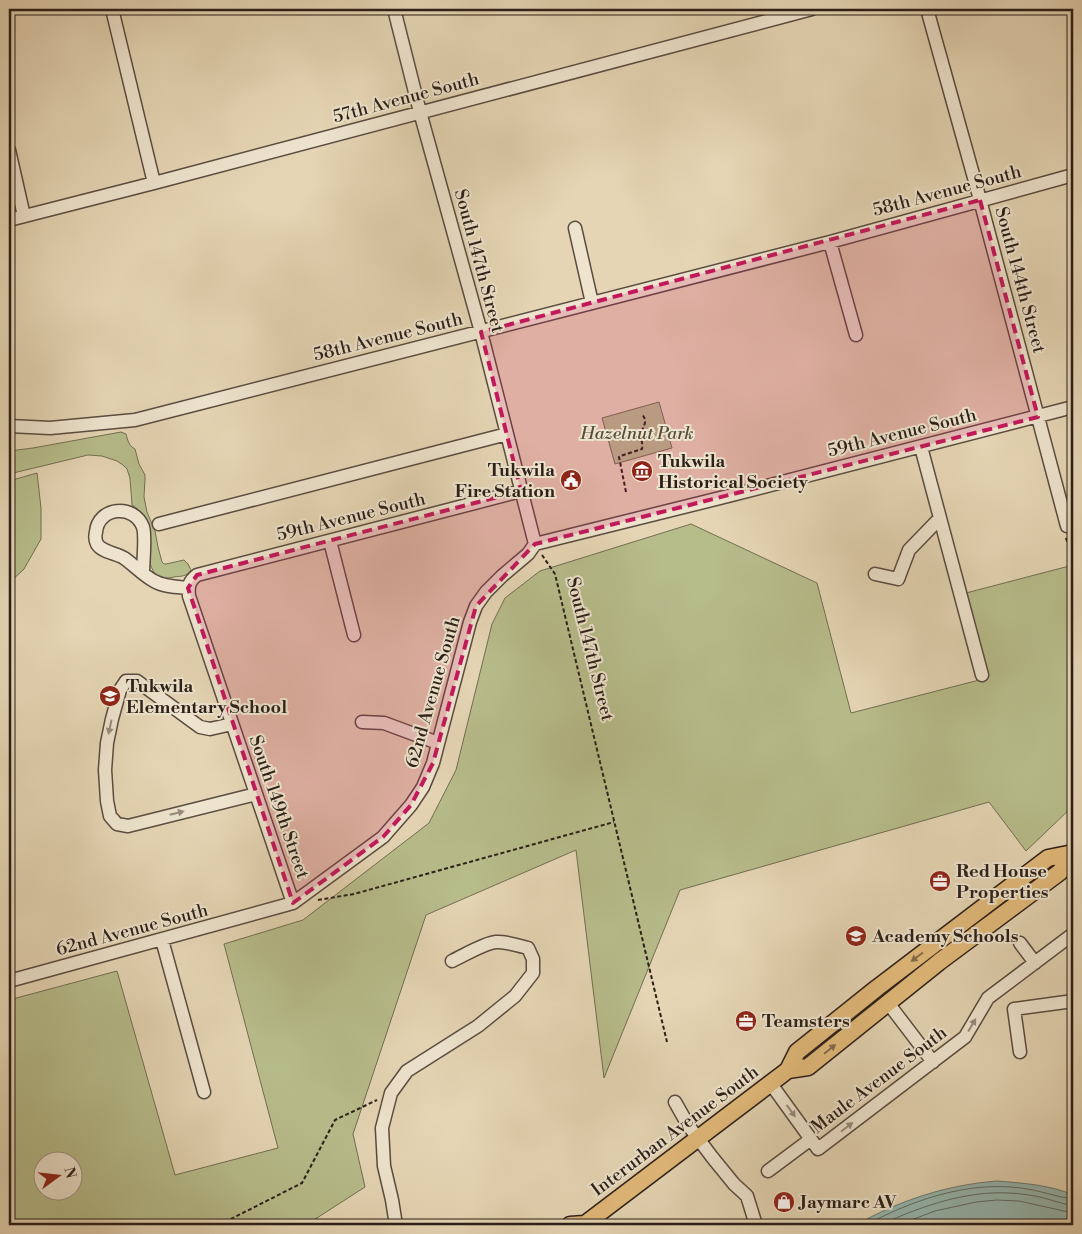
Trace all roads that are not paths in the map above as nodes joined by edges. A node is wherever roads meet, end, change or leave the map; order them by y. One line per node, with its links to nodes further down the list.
1 (112, 9): 8 (street)
2 (394, 9): 5 (street, South 147th Street)
3 (812, 9): 5 (street, 57th Avenue South)
4 (927, 9): 9 (street, South 144th Street)
5 (420, 112): 8 (street, 57th Avenue South); 15 (street, South 147th Street)
6 (9, 150): 10 (street)
7 (1073, 175): 9 (street, 58th Avenue South)
8 (154, 183): 10 (street, 57th Avenue South)
9 (980, 200): 13 (street, 58th Avenue South); 18 (street, South 144th Street)
10 (24, 216): 11 (street, 57th Avenue South)
11 (9, 220)
12 (575, 228): 14 (street)
13 (830, 242): 14 (street, 58th Avenue South); 16 (street)
14 (592, 303): 15 (street, 58th Avenue South)
15 (481, 332): 19 (street, 58th Avenue South); 20 (street, South 147th Street)
16 (856, 335)
17 (1073, 407): 18 (street, 59th Avenue South)
18 (1038, 417): 21 (street, 59th Avenue South); 25 (street, South 144th Street)
19 (9, 426)
20 (507, 434): 22 (street, South 147th Street); 24 (street)
21 (921, 447): 23 (street); 27 (street, 59th Avenue South)
22 (521, 491): 26 (street, 59th Avenue South); 27 (street, South 147th Street)
23 (940, 518): 29 (street); 32 (street)
24 (159, 524)
25 (1067, 526)
26 (330, 540): 30 (street, 59th Avenue South); 31 (street)
27 (535, 544): 35 (street, 62nd Avenue South)
28 (143, 573): 28 (street); 30 (street)
29 (875, 574)
30 (190, 584): 34 (street, South 149th Street)
31 (354, 635)
32 (982, 675)
33 (362, 722): 35 (street)
34 (232, 724): 36 (street, South 149th Street); 36 (street, one-way to 36)
35 (438, 743): 38 (street, 62nd Avenue South)
36 (256, 794): 38 (street, South 149th Street)
37 (1073, 853): 46 (main road, Interurban Avenue South); 49 (main road, Interurban Avenue South, one-way to 49)
38 (293, 903): 40 (street, 62nd Avenue South)
39 (1073, 934): 43 (street, Maule Avenue South)
40 (162, 940): 44 (street, 62nd Avenue South); 51 (street)
41 (1020, 943): 43 (street)
42 (452, 961): 56 (street)
43 (1035, 963): 48 (street, Maule Avenue South, one-way to 43)
44 (9, 981)
45 (1073, 1001): 47 (street)
46 (888, 1003): 48 (street); 49 (main road, Interurban Avenue South, one-way to 46)
47 (1020, 1052)
48 (932, 1062): 54 (street, Maule Avenue South, one-way to 48)
49 (788, 1070): 50 (main road, Interurban Avenue South)
50 (771, 1084): 53 (main road, Interurban Avenue South); 54 (street, one-way to 54)
51 (204, 1092)
52 (674, 1102): 53 (street)
53 (698, 1139): 57 (main road, Interurban Avenue South); 58 (street)
54 (811, 1139): 55 (street, Maule Avenue South)
55 (768, 1171)
56 (396, 1225)
57 (580, 1225)
58 (756, 1225)

